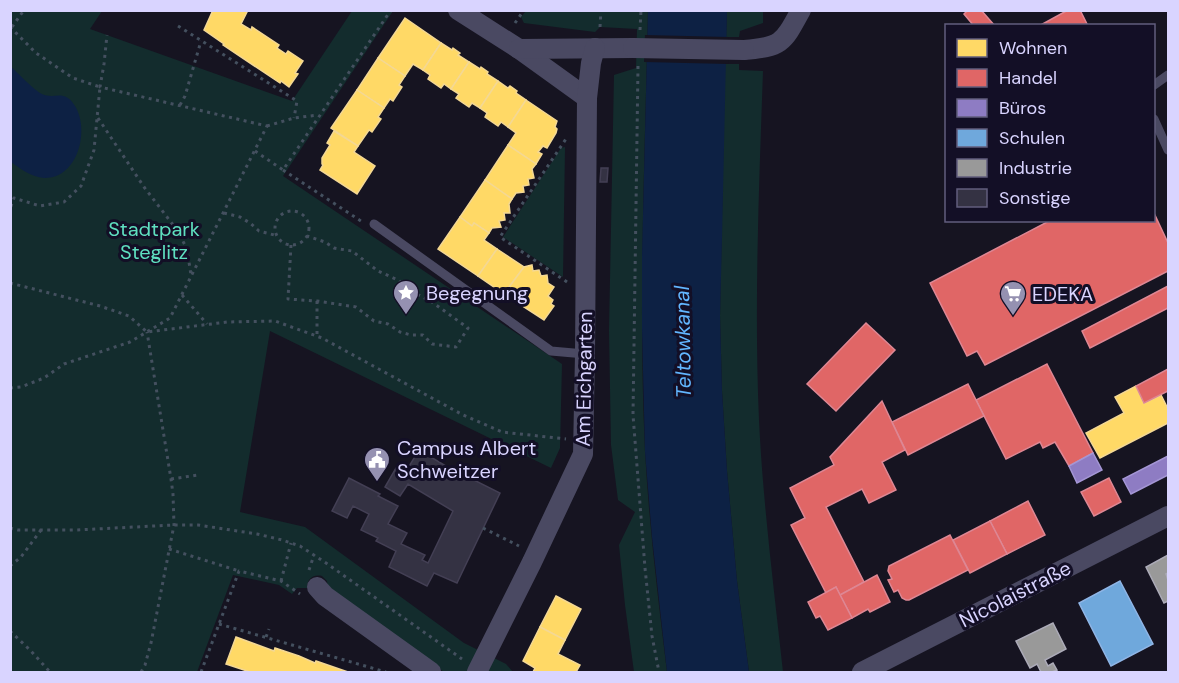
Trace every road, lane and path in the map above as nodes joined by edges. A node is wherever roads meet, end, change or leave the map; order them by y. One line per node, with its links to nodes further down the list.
1 (24, 10): 10 (path)
2 (391, 10): 22 (path)
3 (458, 10): 16 (street)
4 (524, 10): 8 (path)
5 (601, 10): 11 (path)
6 (641, 10): 14 (path)
7 (801, 10): 14 (street, bridge)
8 (515, 23)
9 (178, 26): 13 (path)
10 (11, 27): 19 (path)
11 (600, 27)
12 (106, 35): 19 (path)
13 (201, 41): 21 (path); 24 (path)
14 (637, 46): 15 (street); 73 (path)
15 (595, 48): 16 (street); 20 (street, Am Eichgarten)
16 (519, 49): 20 (street)
17 (1168, 75): 18 (lane)
18 (1155, 84)
19 (100, 87): 21 (path); 23 (path)
20 (587, 98): 46 (street, Am Eichgarten)
21 (180, 105): 26 (path)
22 (320, 115): 24 (path); 30 (path)
23 (98, 117): 31 (path); 38 (path)
24 (294, 118): 26 (path)
25 (1155, 121): 28 (lane)
26 (267, 126): 29 (path)
27 (568, 136): 40 (path)
28 (1168, 150)
29 (255, 151): 30 (path); 33 (path)
30 (283, 170): 34 (path)
31 (12, 197): 32 (path)
32 (10, 208)
33 (224, 213): 35 (path); 38 (path)
34 (374, 224): 46 (lane)
35 (278, 236): 36 (path); 37 (path)
36 (307, 236): 37 (path); 42 (path)
37 (291, 245): 42 (path)
38 (191, 277): 41 (path)
39 (10, 283): 44 (path)
40 (571, 285)
41 (182, 295): 43 (path); 44 (path)
42 (317, 301): 45 (path)
43 (207, 324): 44 (path); 45 (path)
44 (147, 332): 47 (path); 50 (path)
45 (317, 337): 48 (path)
46 (585, 354): 72 (street, Am Eichgarten)
47 (10, 388)
48 (568, 439)
49 (198, 475): 50 (path)
50 (171, 479): 52 (path)
51 (1168, 516): 74 (street, Nicolaistraße)
52 (174, 525): 55 (path); 58 (path)
53 (10, 528): 55 (path)
54 (483, 528): 57 (path)
55 (41, 530): 59 (path)
56 (291, 543): 61 (path)
57 (519, 546)
58 (170, 549): 60 (path); 68 (path)
59 (10, 566)
60 (239, 571): 61 (path); 63 (path)
61 (281, 581): 62 (path)
62 (310, 591): 71 (street)
63 (219, 624): 66 (path); 69 (path)
64 (269, 629): 66 (path)
65 (10, 631): 67 (path)
66 (266, 637): 70 (path)
67 (50, 672)
68 (141, 672)
69 (201, 672)
70 (386, 672)
71 (431, 672)
72 (477, 672)
73 (659, 672)
74 (862, 672)

